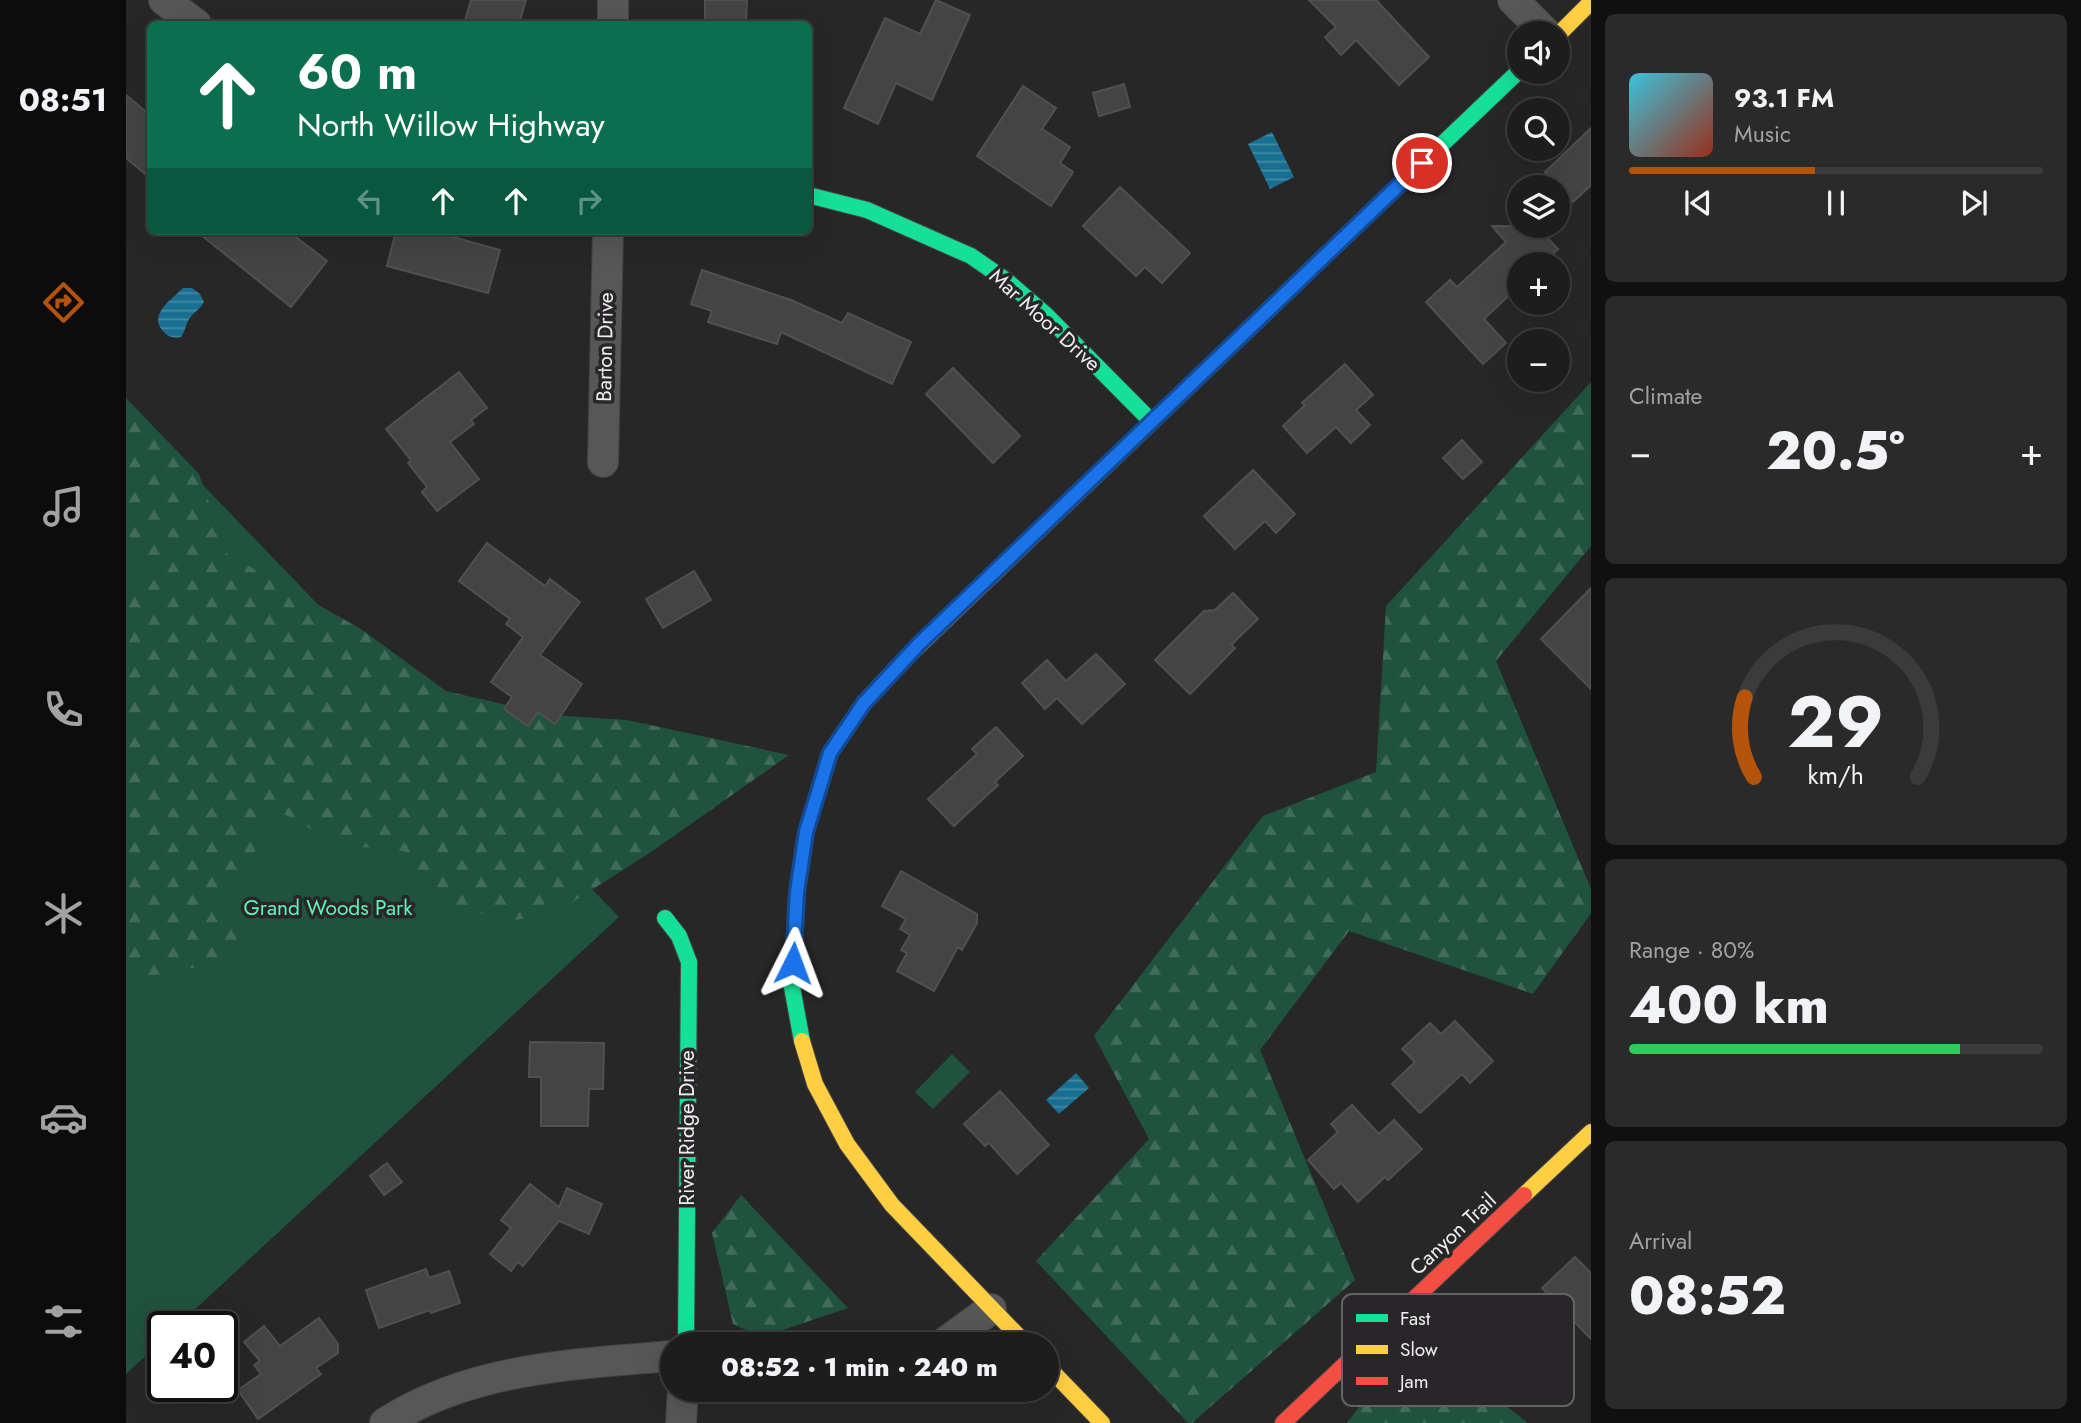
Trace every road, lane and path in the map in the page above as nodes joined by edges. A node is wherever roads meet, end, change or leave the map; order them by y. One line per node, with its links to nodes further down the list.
1 (164, 0): 5 (street)
2 (613, 0): 6 (street)
3 (1513, 0): 7 (street)
4 (1591, 2): 8 (street)
5 (192, 21)
6 (613, 21)
7 (1534, 21)
8 (1570, 22)
9 (1507, 82): 12 (street)
10 (812, 195): 12 (street, Mar Moor Drive)
11 (608, 235): 13 (street, Barton Drive)
12 (1151, 421): 17 (street)
13 (603, 462)
14 (665, 918): 18 (street, River Ridge Drive)
15 (1589, 1140): 16 (street, Canyon Trail)
16 (1422, 1294)
17 (991, 1309): 19 (street); 20 (street)
18 (686, 1332)
19 (959, 1332)
20 (1014, 1332)
21 (660, 1357): 25 (street)
22 (1342, 1368): 28 (street, Canyon Trail)
23 (1059, 1379): 27 (street)
24 (682, 1402): 26 (street)
25 (385, 1423)
26 (681, 1423)
27 (1102, 1423)
28 (1283, 1423)

